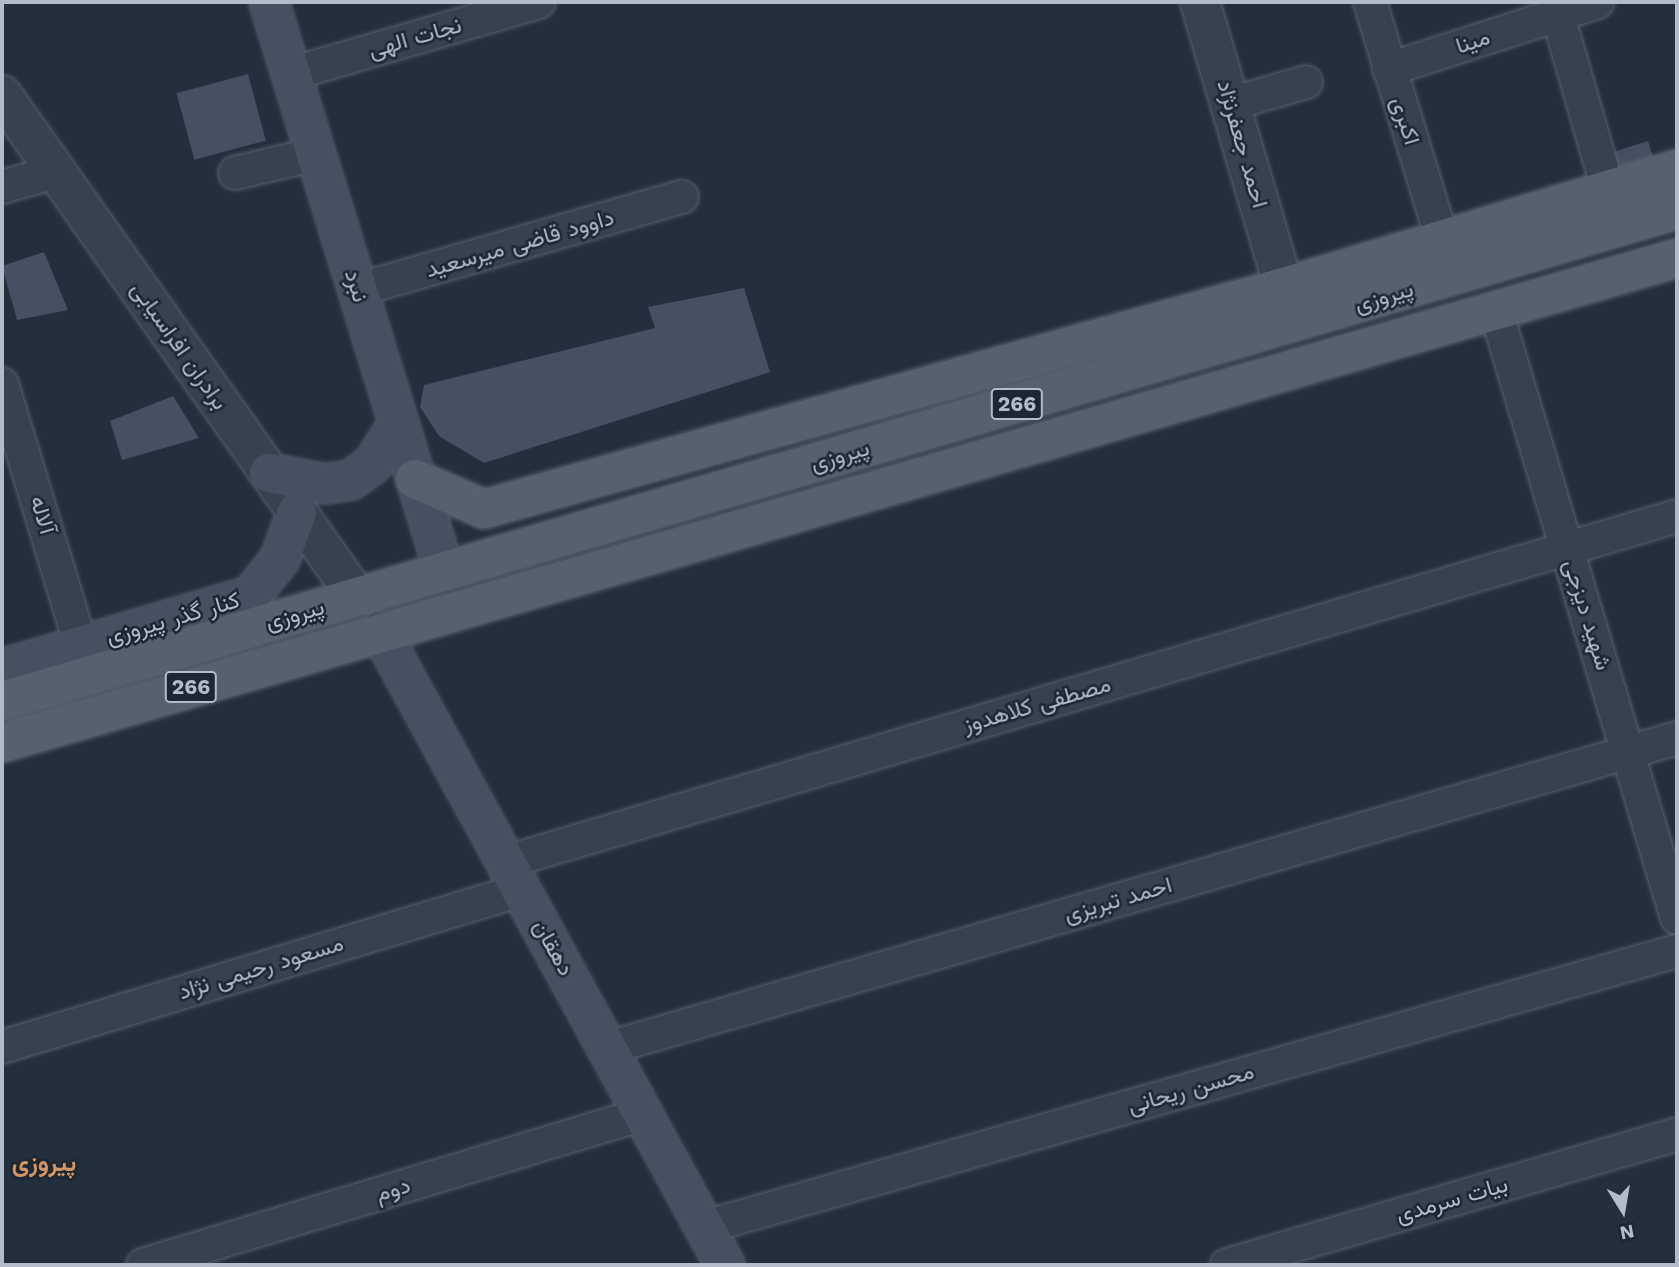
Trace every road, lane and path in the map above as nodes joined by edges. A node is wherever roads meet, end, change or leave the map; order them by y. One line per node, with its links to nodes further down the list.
1 (269, 2): 8 (main road, نبرد)
2 (539, 2): 8 (street, نجات الهی)
3 (1370, 2): 7 (street, اکبری)
4 (1598, 2): 6 (street, مینا)
5 (1205, 3): 11 (street, احمد جعفرنژاد)
6 (1556, 8): 7 (street, مینا); 17 (street)
7 (1389, 69): 20 (street, اکبری)
8 (291, 75): 12 (main road, نبرد)
9 (1307, 82): 11 (street)
10 (2, 95): 14 (street, برادران افراسیابی)
11 (1230, 104): 22 (street, احمد جعفرنژاد)
12 (316, 154): 15 (street); 23 (main road, نبرد)
13 (1677, 169): 17 (main road)
14 (55, 172): 16 (street); 33 (street, برادران افراسیابی)
15 (234, 173)
16 (2, 187)
17 (1608, 189): 20 (main road)
18 (682, 197): 23 (street, داوود قاضی میرسعید)
19 (1677, 210): 25 (main road, پیروزی / 266)
20 (1442, 239): 22 (main road)
21 (1677, 258): 24 (main road, پیروزی / 266)
22 (1284, 287): 25 (main road); 26 (main road)
23 (357, 290): 30 (main road, نبرد)
24 (1496, 311): 37 (street, شهید دیزجی); 40 (main road, پیروزی / 266)
25 (1294, 323): 28 (main road, پیروزی / 266)
26 (1012, 362): 28 (main road); 29 (main road)
27 (2, 384): 31 (street, آلاله)
28 (970, 418): 32 (main road, پیروزی / 266)
29 (797, 422): 32 (main road); 34 (main road)
30 (398, 424): 33 (main road); 34 (main road, نبرد)
31 (10, 442): 41 (street, آلاله)
32 (867, 448): 38 (main road, پیروزی / 266)
33 (269, 473): 35 (street, برادران افراسیابی)
34 (415, 479): 38 (main road, نبرد)
35 (297, 512): 39 (street, برادران افراسیابی); 41 (main road, کنار گذر پیروزی)
36 (1677, 516): 37 (street, مصطفی کلاهدوز)
37 (1567, 549): 46 (street, شهید دیزجی); 47 (street, مصطفی کلاهدوز)
38 (444, 570): 39 (main road, پیروزی / 266)
39 (357, 597): 40 (main road); 43 (main road, پیروزی / 266)
40 (380, 631): 45 (main road, پیروزی / 266); 47 (main road, دهقان)
41 (81, 646): 42 (main road, کنار گذر پیروزی)
42 (2, 669)
43 (2, 701)
44 (1677, 738): 46 (street, احمد تبریزی)
45 (2, 743)
46 (1628, 752): 48 (street, شهید دیزجی); 51 (street, احمد تبریزی)
47 (514, 876): 50 (street, مسعود رحیمی نژاد); 51 (main road, دهقان)
48 (1677, 918)
49 (1677, 951): 54 (street, محسن ریحانی)
50 (2, 1047)
51 (608, 1048): 52 (main road, دهقان)
52 (643, 1114): 54 (main road, دهقان); 55 (street, دوم)
53 (1677, 1134): 57 (street, بیات سرمدی)
54 (705, 1227): 56 (main road, دهقان)
55 (143, 1265)
56 (726, 1265)
57 (1227, 1265)

